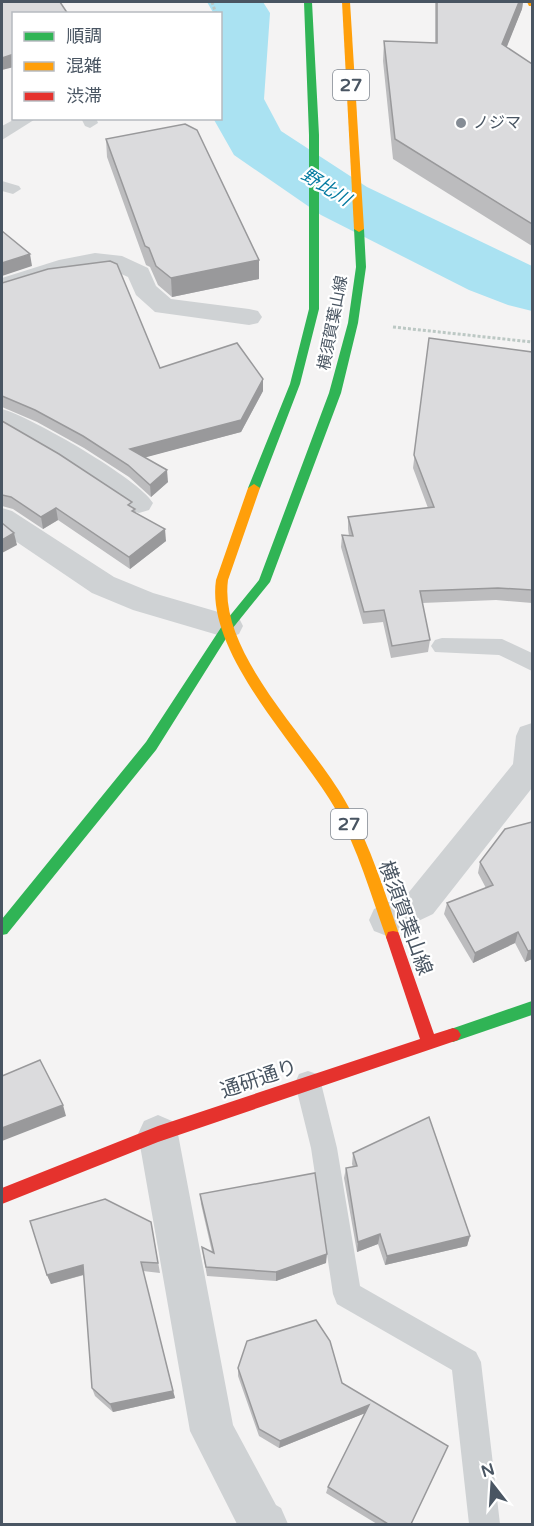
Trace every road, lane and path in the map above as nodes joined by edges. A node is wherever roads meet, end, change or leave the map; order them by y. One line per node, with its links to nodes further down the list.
1 (308, 2): 12 (main road, 横須賀葉山線 / 27)
2 (346, 2): 12 (main road, 横須賀葉山線 / 27)
3 (26, 120): 4 (lane)
4 (2, 135)
5 (2, 286): 6 (street)
6 (249, 317)
7 (390, 326): 8 (path)
8 (532, 342)
9 (2, 418): 10 (street)
10 (139, 503)
11 (2, 518): 12 (street)
12 (228, 626): 16 (main road, 横須賀葉山線 / 27); 17 (main road)
13 (442, 646): 14 (lane)
14 (532, 663)
15 (532, 736): 16 (street)
16 (387, 920): 19 (main road, 横須賀葉山線 / 27)
17 (2, 929)
18 (532, 1008): 19 (main road, 通研通り)
19 (429, 1042): 20 (main road, 通研通り)
20 (308, 1083): 21 (main road, 通研通り); 24 (lane)
21 (158, 1134): 22 (main road, 通研通り); 23 (street)
22 (2, 1196)
23 (265, 1524)
24 (485, 1524)

